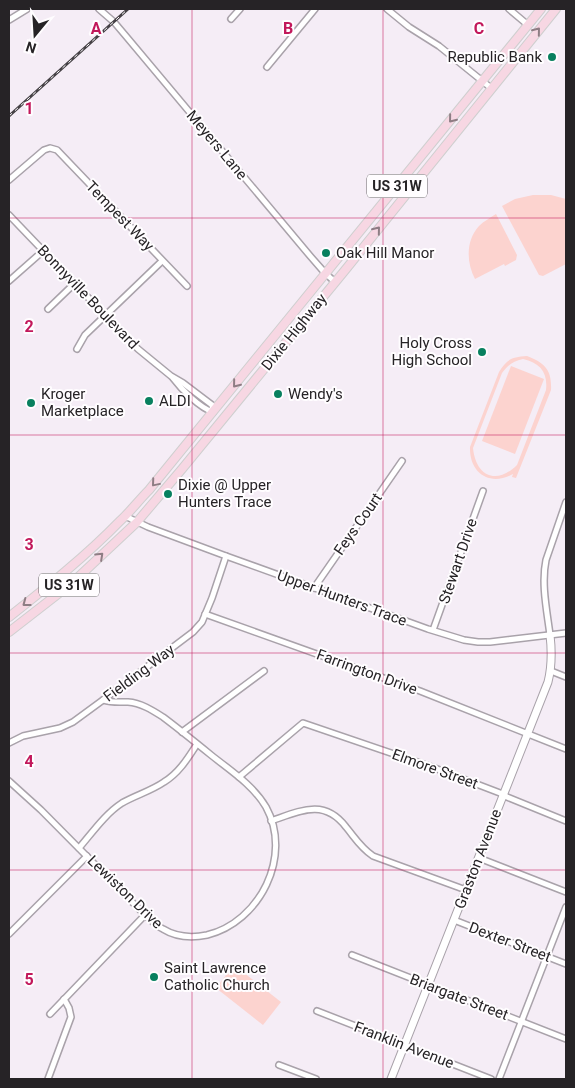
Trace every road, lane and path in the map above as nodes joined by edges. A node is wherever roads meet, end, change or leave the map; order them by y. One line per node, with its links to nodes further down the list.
1 (28, 9): 9 (street)
2 (99, 9): 19 (street, Meyers Lane)
3 (240, 9): 10 (street)
4 (315, 9): 12 (street)
5 (510, 9): 11 (street)
6 (541, 9): 11 (main road, Dixie Highway / US 31W)
7 (556, 9): 14 (main road, Dixie Highway / US 31W, one-way to 7)
8 (387, 10): 13 (street)
9 (9, 20)
10 (231, 20)
11 (528, 25): 13 (main road, Dixie Highway / US 31W)
12 (267, 67)
13 (483, 81): 14 (street); 19 (main road, Dixie Highway / US 31W, one-way to 19)
14 (491, 88): 21 (main road, Dixie Highway / US 31W, one-way to 14)
15 (9, 180): 18 (street, Tempest Way)
16 (9, 215): 17 (street, Bonnyville Boulevard)
17 (43, 251): 20 (street); 22 (street, Bonnyville Boulevard)
18 (162, 260): 23 (street, Tempest Way); 25 (street)
19 (325, 273): 21 (street, Meyers Lane); 27 (main road, Dixie Highway / US 31W, one-way to 27)
20 (9, 281)
21 (335, 282): 28 (main road, Dixie Highway / US 31W)
22 (74, 284): 24 (street); 25 (street, Bonnyville Boulevard)
23 (187, 286)
24 (48, 309)
25 (105, 316): 26 (street); 27 (street, Bonnyville Boulevard)
26 (77, 349)
27 (213, 412): 28 (main road); 32 (main road, Dixie Highway / US 31W, one-way to 32)
28 (207, 439): 33 (main road, Dixie Highway / US 31W)
29 (402, 461): 35 (street, Feys Court)
30 (483, 491): 38 (street, Stewart Drive)
31 (566, 502): 41 (street)
32 (125, 516): 33 (street, Upper Hunters Trace); 37 (main road, Dixie Highway / US 31W, one-way to 37)
33 (137, 522): 34 (street, Upper Hunters Trace); 39 (main road, Dixie Highway / US 31W, one-way to 33)
34 (226, 556): 35 (street, Upper Hunters Trace); 36 (street, Fielding Way)
35 (314, 588): 38 (street, Upper Hunters Trace)
36 (205, 614): 45 (street, Fielding Way); 47 (street, Farrington Drive)
37 (9, 617)
38 (433, 630): 41 (street, Upper Hunters Trace)
39 (9, 632)
40 (566, 633): 41 (street, Upper Hunters Trace)
41 (550, 635): 43 (street, Graston Avenue)
42 (264, 671): 46 (street)
43 (551, 671): 44 (street); 47 (street, Graston Avenue)
44 (566, 677)
45 (103, 700): 46 (street, Lewiston Drive); 48 (street, Fielding Way)
46 (182, 732): 49 (street, Lewiston Drive)
47 (527, 734): 50 (street, Farrington Drive); 53 (street, Graston Avenue)
48 (9, 743)
49 (197, 744): 51 (street, Lewiston Drive); 56 (street)
50 (566, 749)
51 (239, 777): 53 (street, Elmore Street); 54 (street, Lewiston Drive)
52 (9, 781): 56 (street, Lewiston Drive)
53 (503, 795): 55 (street, Elmore Street); 58 (street, Graston Avenue)
54 (271, 821): 59 (street); 62 (street, Lewiston Drive)
55 (566, 821)
56 (79, 848): 57 (street, Lewiston Drive)
57 (86, 856): 62 (street, Lewiston Drive); 64 (street)
58 (478, 858): 59 (street, Graston Avenue); 60 (street)
59 (466, 890): 63 (street, Graston Avenue)
60 (566, 892)
61 (566, 907): 66 (street)
62 (145, 915): 69 (street)
63 (454, 920): 66 (street, Dexter Street); 68 (street, Graston Avenue)
64 (9, 934)
65 (352, 955): 68 (street, Briargate Street)
66 (547, 956): 67 (street, Dexter Street); 72 (street)
67 (566, 964)
68 (429, 985): 72 (street, Briargate Street); 74 (street, Graston Avenue)
69 (64, 999): 71 (street); 76 (street)
70 (317, 1011): 74 (street, Franklin Avenue)
71 (50, 1014)
72 (521, 1021): 73 (street, Briargate Street); 80 (street)
73 (566, 1039)
74 (405, 1045): 78 (street, Graston Avenue); 79 (street, Franklin Avenue)
75 (279, 1065): 77 (street)
76 (48, 1079)
77 (316, 1079)
78 (392, 1079)
79 (491, 1079)
80 (499, 1079)

